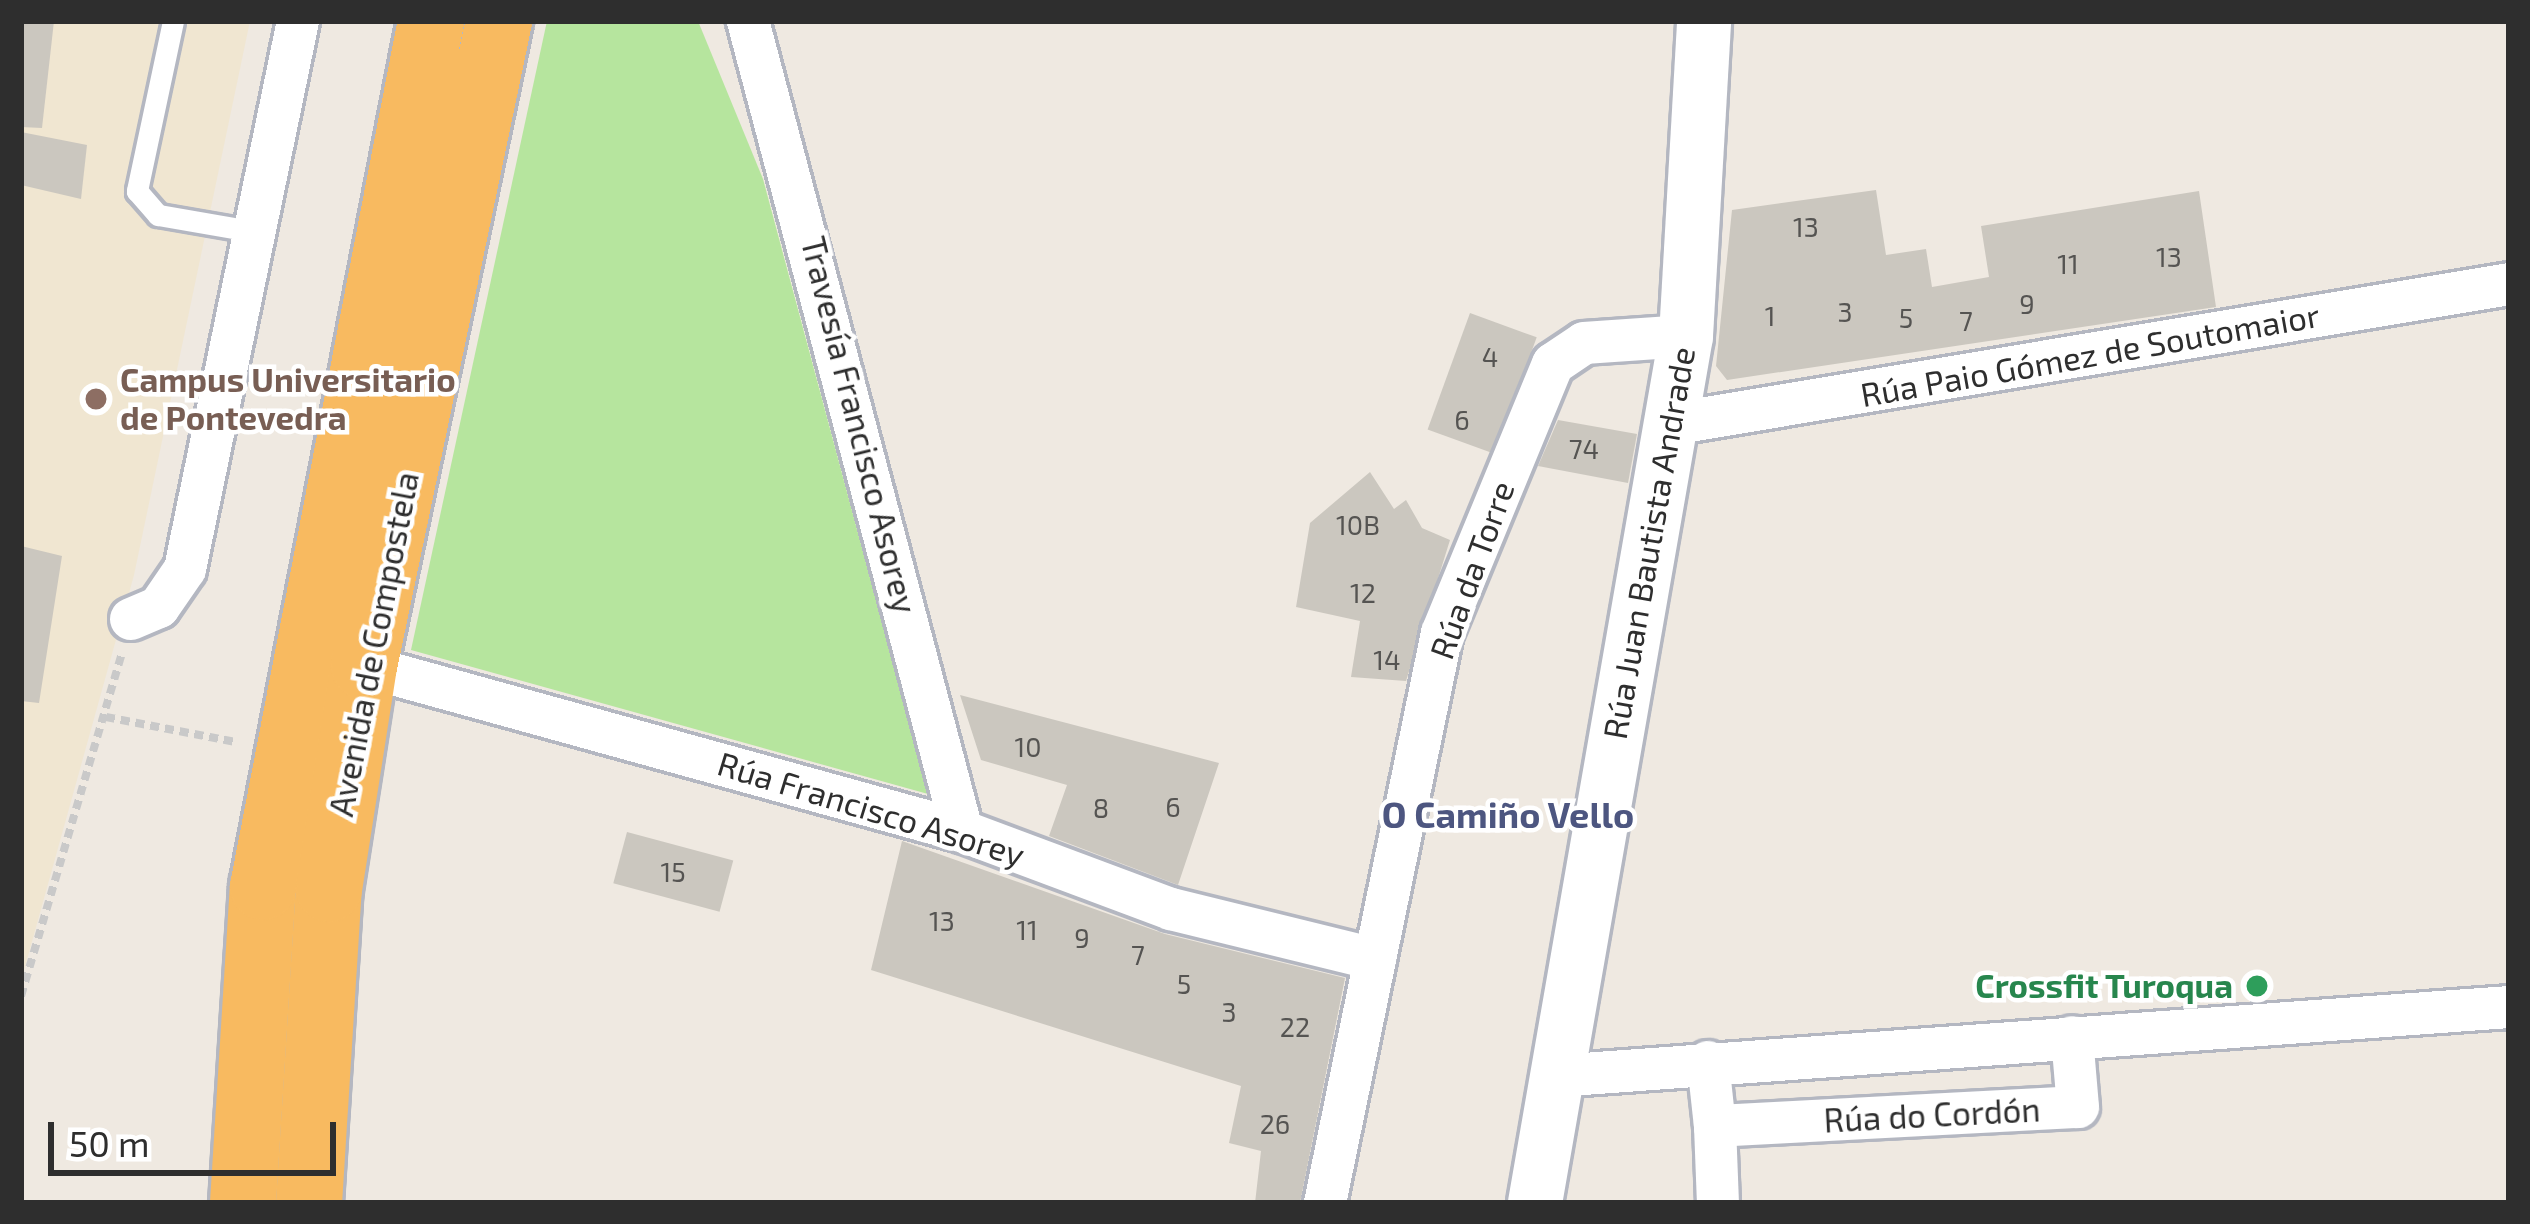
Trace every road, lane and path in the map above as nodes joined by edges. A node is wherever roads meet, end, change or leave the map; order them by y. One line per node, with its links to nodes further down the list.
1 (173, 21): 7 (lane)
2 (298, 21): 7 (street)
3 (431, 21): 23 (highway, Avenida de Compostela)
4 (499, 21): 12 (highway, Avenida de Compostela)
5 (748, 21): 15 (street, Travesía Francisco Asorey)
6 (1704, 21): 9 (street, Rúa Juan Bautista Andrade)
7 (256, 232): 11 (street)
8 (2509, 284): 10 (street, Rúa Paio Gómez de Soutomaior)
9 (1686, 336): 10 (street, Rúa Juan Bautista Andrade); 16 (street, Rúa da Torre)
10 (1671, 424): 21 (street, Rúa Juan Bautista Andrade)
11 (131, 619): 13 (path)
12 (364, 666): 15 (street, Rúa Francisco Asorey); 24 (highway, Avenida de Compostela)
13 (106, 716): 14 (path); 17 (path)
14 (236, 742)
15 (962, 831): 16 (street, Rúa Francisco Asorey)
16 (1376, 959): 25 (street, Rúa da Torre)
17 (21, 996)
18 (2509, 1007): 19 (street, Rúa do Cordón)
19 (2072, 1037): 20 (street, Rúa do Cordón); 22 (street, Rúa do Cordón)
20 (1708, 1062): 21 (street, Rúa do Cordón); 22 (street)
21 (1556, 1076): 26 (street, Rúa Juan Bautista Andrade)
22 (1715, 1126): 27 (street)
23 (243, 1203)
24 (309, 1203)
25 (1325, 1203)
26 (1535, 1203)
27 (1718, 1203)

